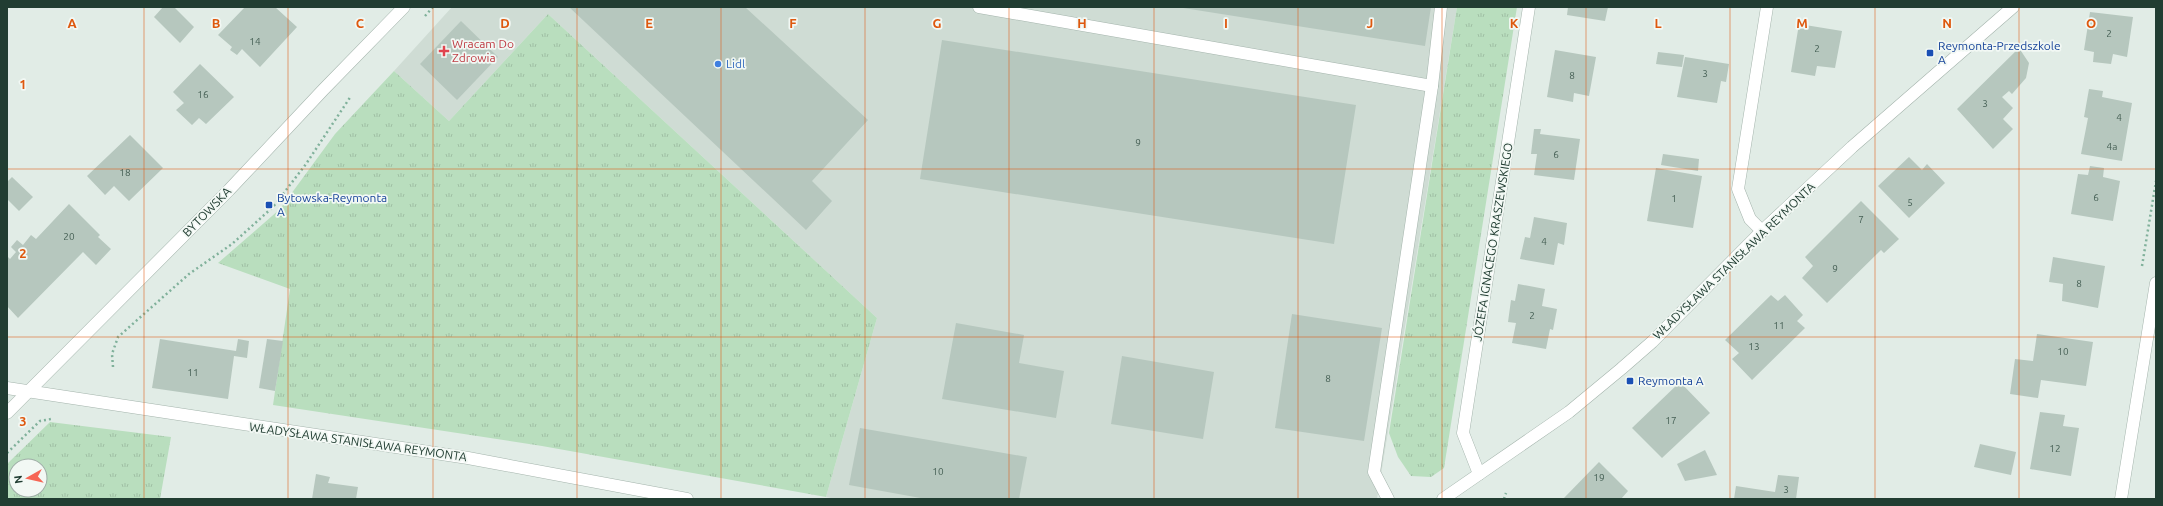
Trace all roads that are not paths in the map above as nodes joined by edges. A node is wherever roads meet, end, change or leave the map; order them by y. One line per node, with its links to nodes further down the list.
1 (404, 7): 11 (street, BYTOWSKA)
2 (979, 7): 7 (street)
3 (1442, 7): 7 (street)
4 (1530, 7): 13 (street, JÓZEFA IGNACEGO KRASZEWSKIEGO)
5 (1767, 7): 8 (street)
6 (2013, 7): 8 (street, WŁADYSŁAWA STANISŁAWA REYMONTA)
7 (1432, 86): 16 (street)
8 (1762, 231): 13 (street, WŁADYSŁAWA STANISŁAWA REYMONTA)
9 (2156, 283): 18 (street)
10 (7, 388): 11 (street, WŁADYSŁAWA STANISŁAWA REYMONTA)
11 (28, 392): 12 (street, BYTOWSKA); 15 (street, WŁADYSŁAWA STANISŁAWA REYMONTA)
12 (7, 414)
13 (1479, 474): 14 (street, WŁADYSŁAWA STANISŁAWA REYMONTA)
14 (1458, 495): 17 (street, WŁADYSŁAWA STANISŁAWA REYMONTA)
15 (686, 499)
16 (1388, 499)
17 (1443, 499)
18 (2121, 499)

